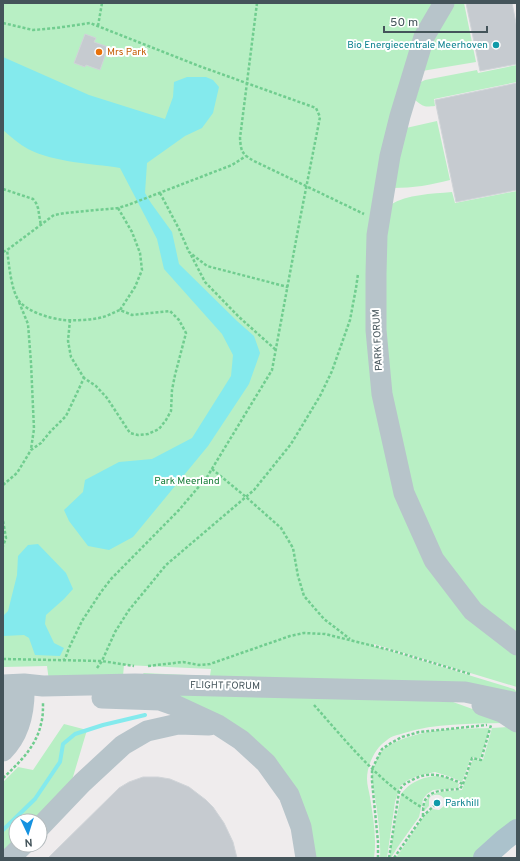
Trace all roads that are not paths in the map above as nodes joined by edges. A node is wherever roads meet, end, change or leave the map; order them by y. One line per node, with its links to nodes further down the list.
1 (444, 3): 2 (street, PARK FORUM)
2 (517, 646)
3 (12, 690): 4 (street, FLIGHT FORUM); 7 (street); 8 (street); 9 (street)
4 (425, 691): 5 (street, FLIGHT FORUM); 6 (street, FLIGHT FORUM)
5 (517, 704)
6 (517, 722)
7 (218, 725): 10 (street); 13 (street)
8 (3, 741)
9 (3, 751)
10 (48, 819)
11 (517, 830): 14 (main road)
12 (517, 851): 15 (main road)
13 (306, 858)
14 (484, 858)
15 (494, 858)

